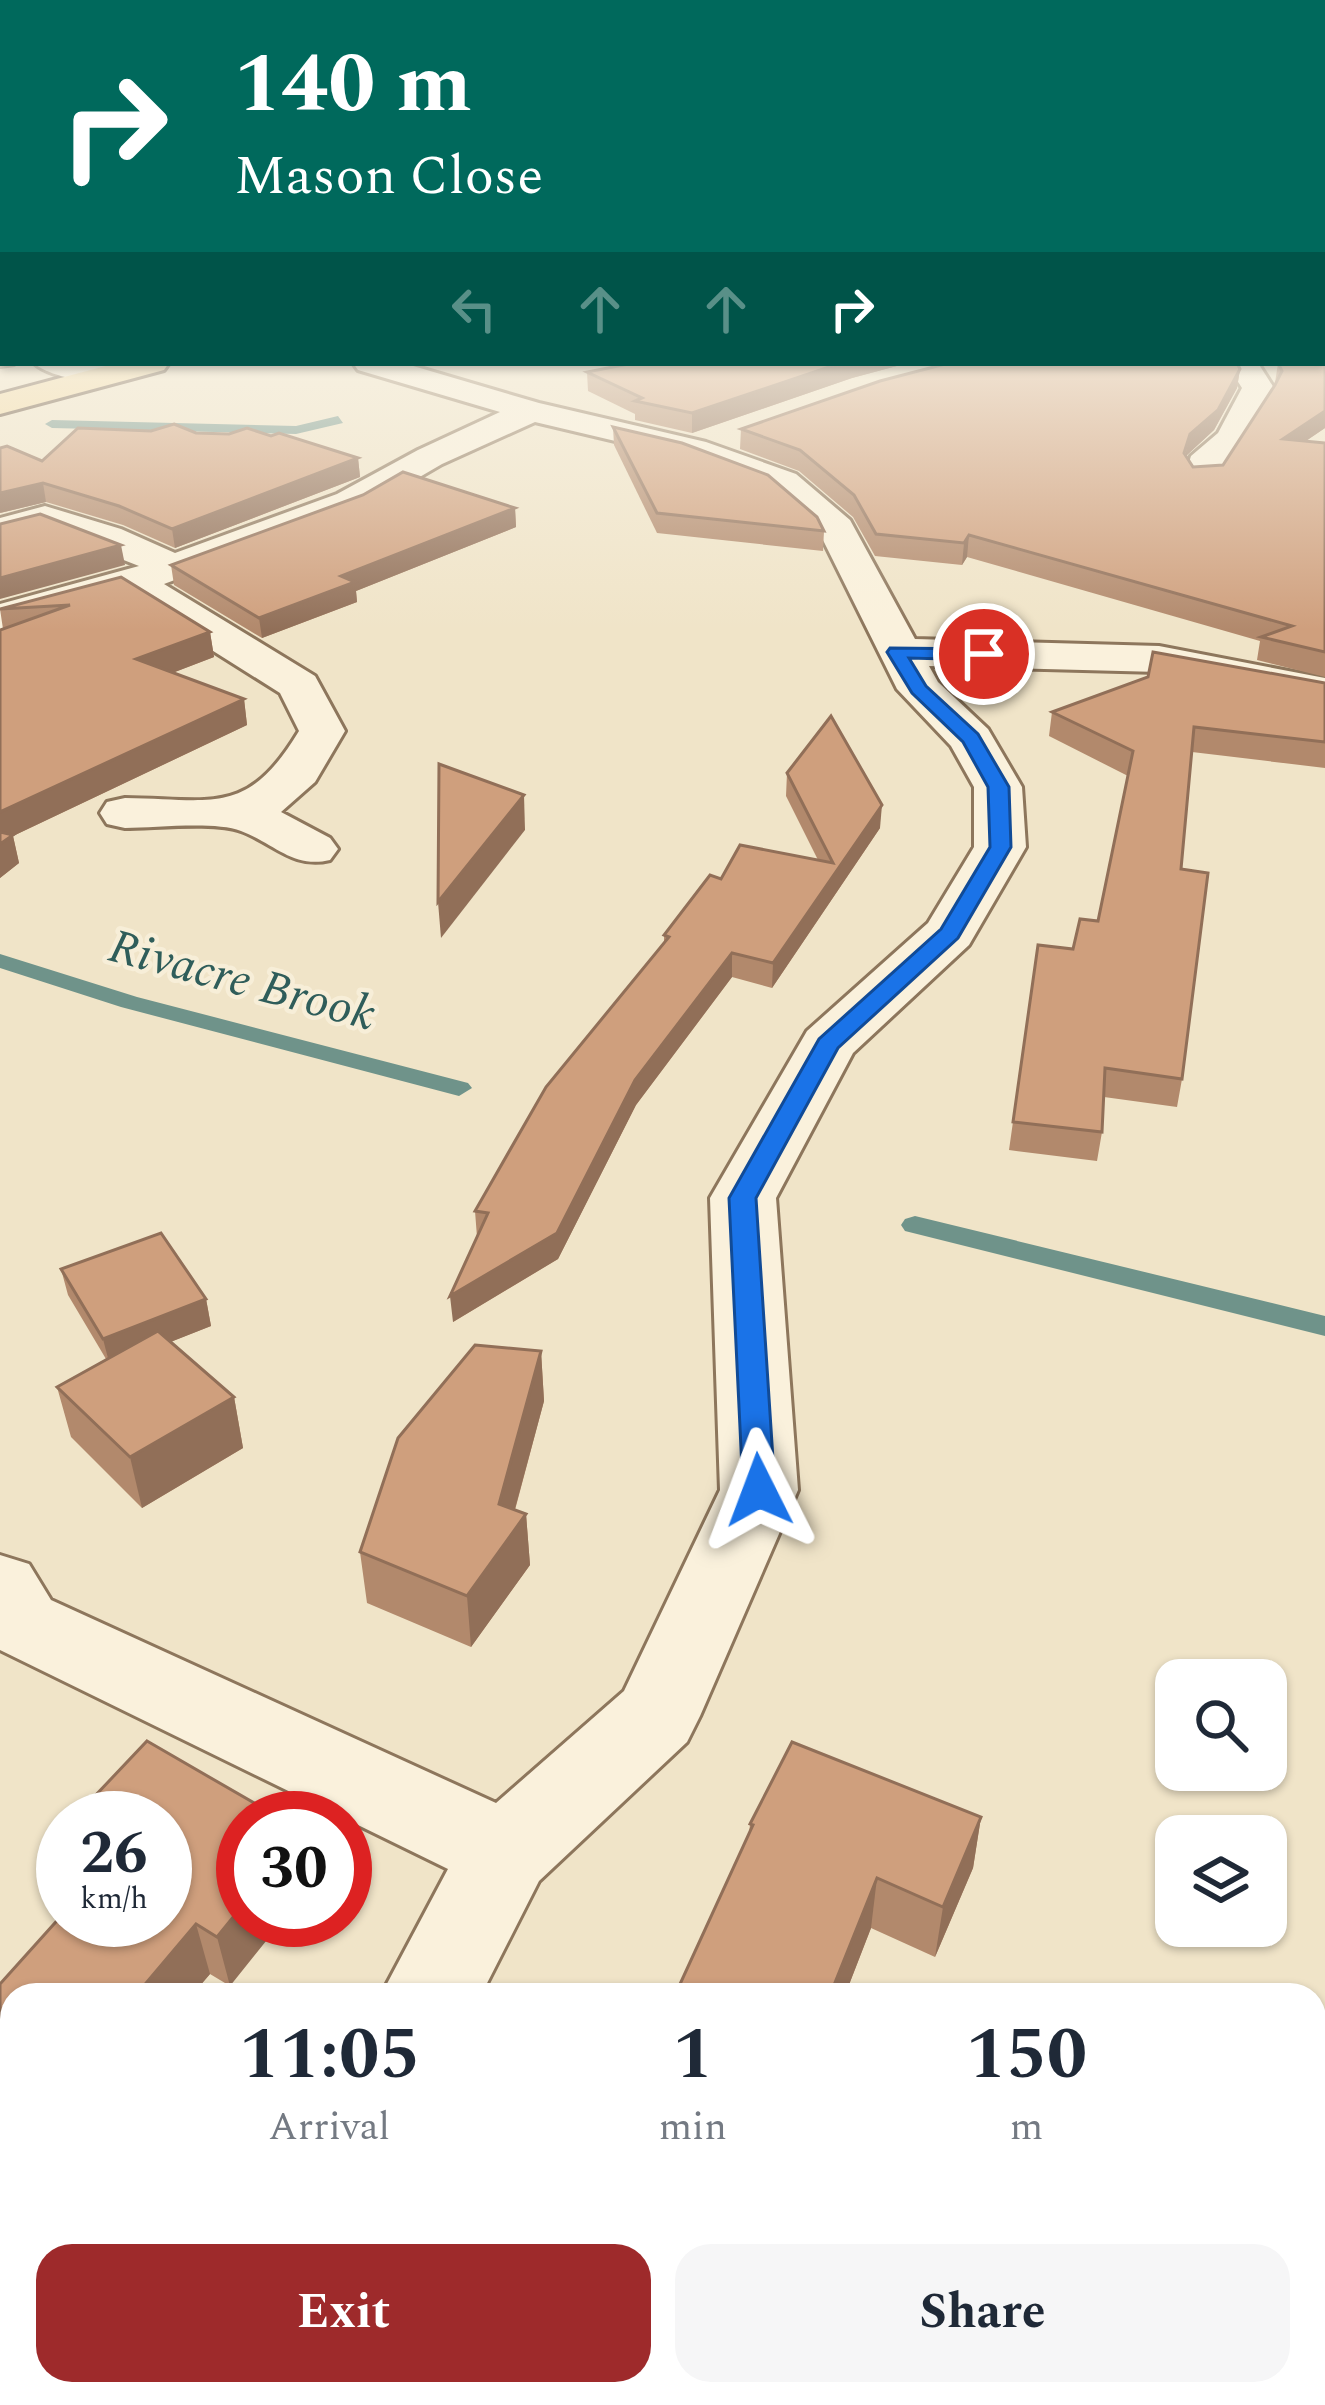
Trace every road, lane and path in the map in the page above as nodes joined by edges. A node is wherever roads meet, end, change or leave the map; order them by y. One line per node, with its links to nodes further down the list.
1 (512, 405): 3 (street)
2 (1249, 405): 4 (street)
3 (531, 411): 8 (street); 10 (street)
4 (1232, 439): 5 (street); 6 (street)
5 (1276, 444)
6 (1202, 475)
7 (0, 530): 8 (street)
8 (153, 575): 9 (street); 13 (street)
9 (0, 617)
10 (896, 652): 11 (street); 16 (street)
11 (1325, 691)
12 (125, 813): 13 (street)
13 (248, 814): 14 (street)
14 (311, 849)
15 (0, 1587): 16 (street)
16 (506, 1852): 17 (street)
17 (436, 1983)

